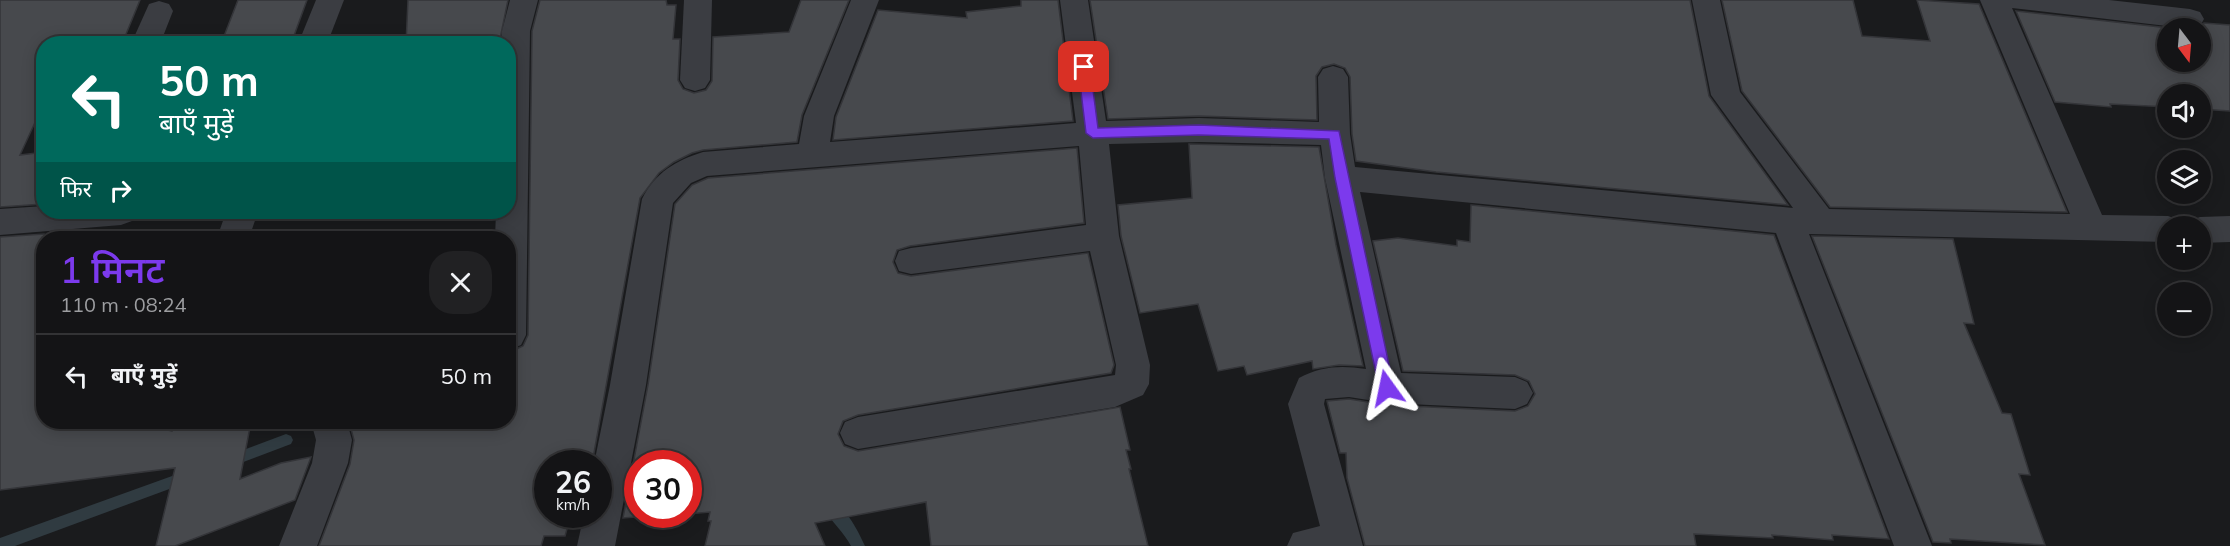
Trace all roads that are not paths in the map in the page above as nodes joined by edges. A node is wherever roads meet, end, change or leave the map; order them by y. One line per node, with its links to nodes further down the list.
1 (330, 0): 12 (street)
2 (524, 0): 13 (street)
3 (698, 0): 15 (street)
4 (865, 0): 18 (street)
5 (1074, 0): 16 (street)
6 (1706, 0): 23 (street)
7 (1994, 0): 24 (street)
8 (2018, 0): 10 (street)
9 (159, 11): 11 (street)
10 (2181, 18)
11 (148, 36)
12 (315, 36)
13 (516, 36)
14 (1334, 77): 17 (street)
15 (695, 80)
16 (1093, 133): 17 (street); 18 (street); 28 (street)
17 (1335, 134): 19 (street)
18 (813, 155): 36 (street)
19 (1341, 178): 21 (street); 30 (street)
20 (36, 217): 22 (street)
21 (1788, 221): 23 (street); 37 (street)
22 (0, 222)
23 (1821, 222): 24 (street)
24 (2092, 228): 25 (street)
25 (2157, 229)
26 (2230, 229): 27 (street)
27 (2211, 230)
28 (1103, 236): 29 (street); 33 (street)
29 (911, 261)
30 (1387, 388): 31 (street); 34 (street)
31 (1515, 393)
32 (331, 429): 35 (street)
33 (858, 434)
34 (1331, 544)
35 (298, 546)
36 (596, 546)
37 (1913, 546)

